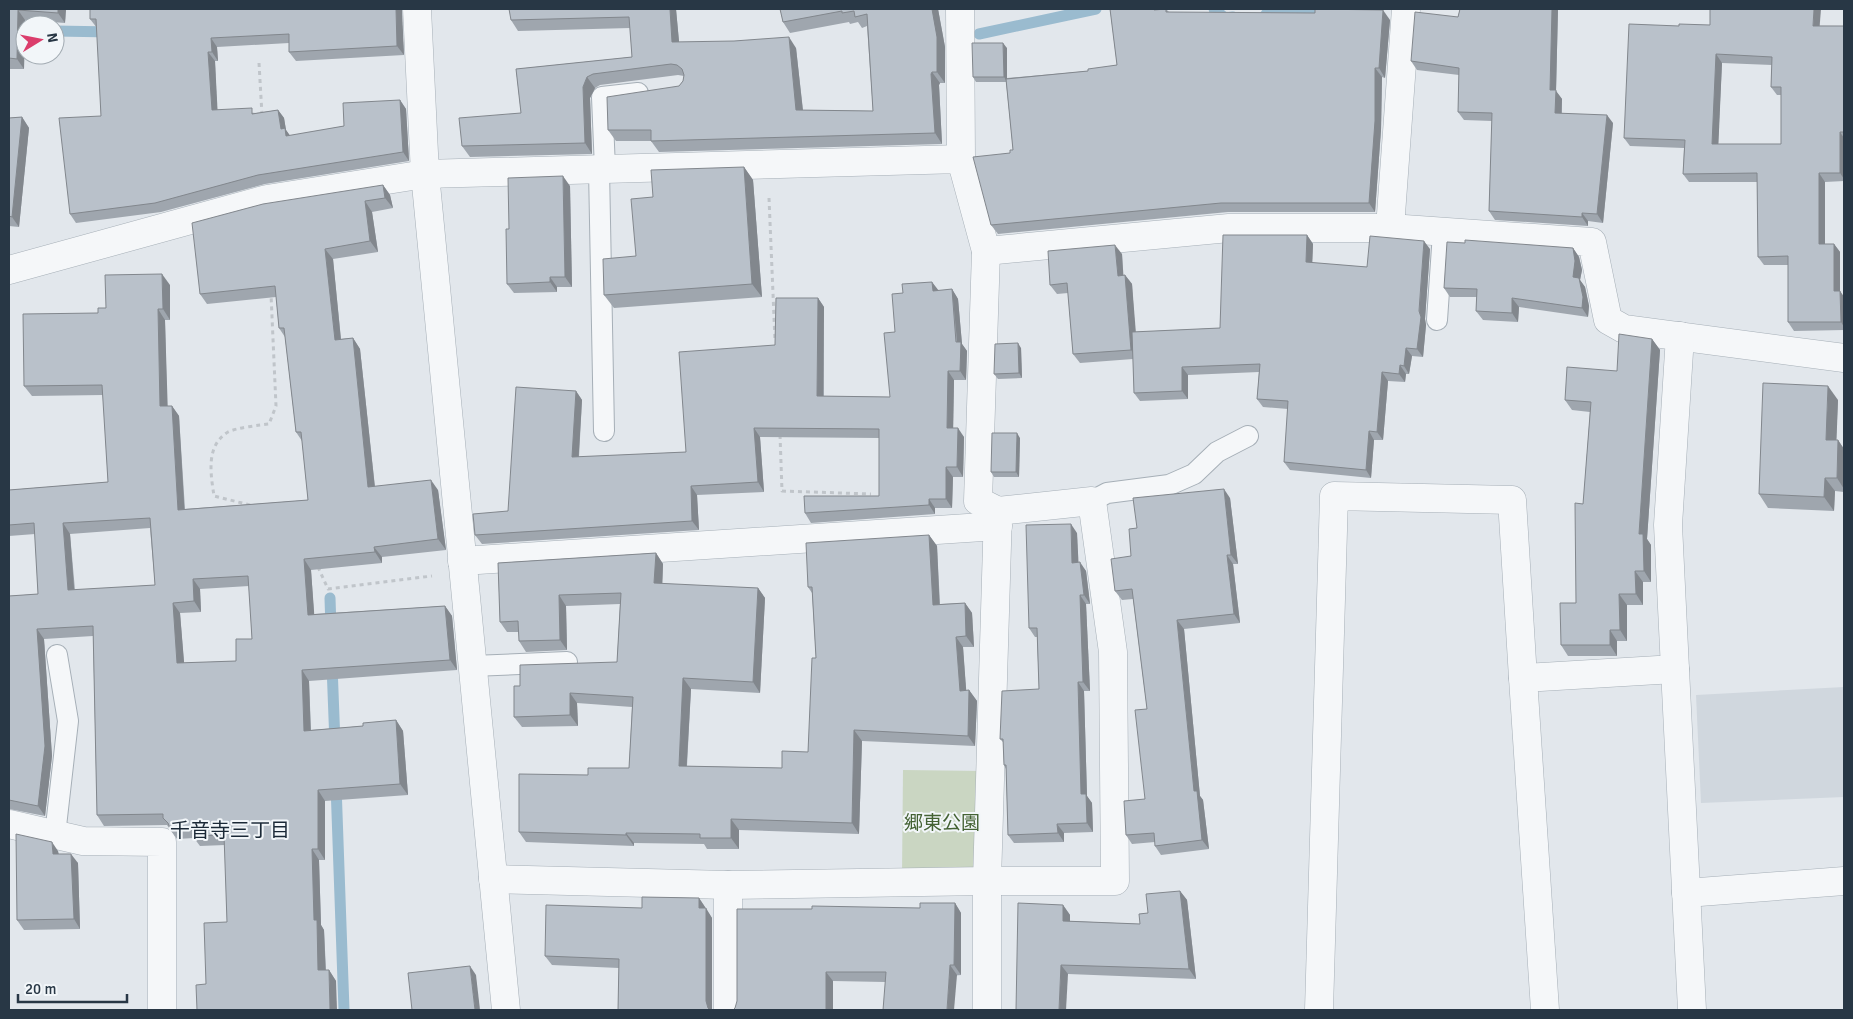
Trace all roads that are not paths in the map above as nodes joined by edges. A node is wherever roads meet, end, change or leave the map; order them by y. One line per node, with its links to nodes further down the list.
1 (417, 9): 7 (street)
2 (960, 9): 5 (street)
3 (1406, 9): 8 (street)
4 (660, 90): 6 (lane)
5 (961, 159): 6 (street); 10 (street)
6 (602, 169): 7 (street); 15 (lane)
7 (425, 174): 11 (street); 19 (street)
8 (1390, 228): 9 (street); 10 (street)
9 (1443, 233): 12 (lane); 13 (street)
10 (986, 251): 18 (street)
11 (9, 270)
12 (1437, 320)
13 (1680, 336): 14 (street); 23 (street)
14 (1844, 358)
15 (604, 431)
16 (1248, 436): 17 (lane)
17 (1092, 501): 18 (street); 29 (street)
18 (998, 518): 19 (street); 29 (street)
19 (462, 566): 22 (street)
20 (56, 655): 26 (lane)
21 (567, 662): 22 (lane)
22 (472, 666): 27 (street)
23 (1675, 668): 24 (street); 31 (street)
24 (1523, 678): 36 (street); 37 (street)
25 (9, 824): 26 (street)
26 (55, 835): 32 (street)
27 (493, 880): 30 (street); 33 (street)
28 (1844, 880): 31 (street)
29 (987, 881): 30 (street); 35 (street)
30 (728, 885): 34 (street)
31 (1686, 892): 38 (street)
32 (162, 1010)
33 (506, 1010)
34 (728, 1010)
35 (987, 1010)
36 (1319, 1010)
37 (1545, 1010)
38 (1692, 1010)

